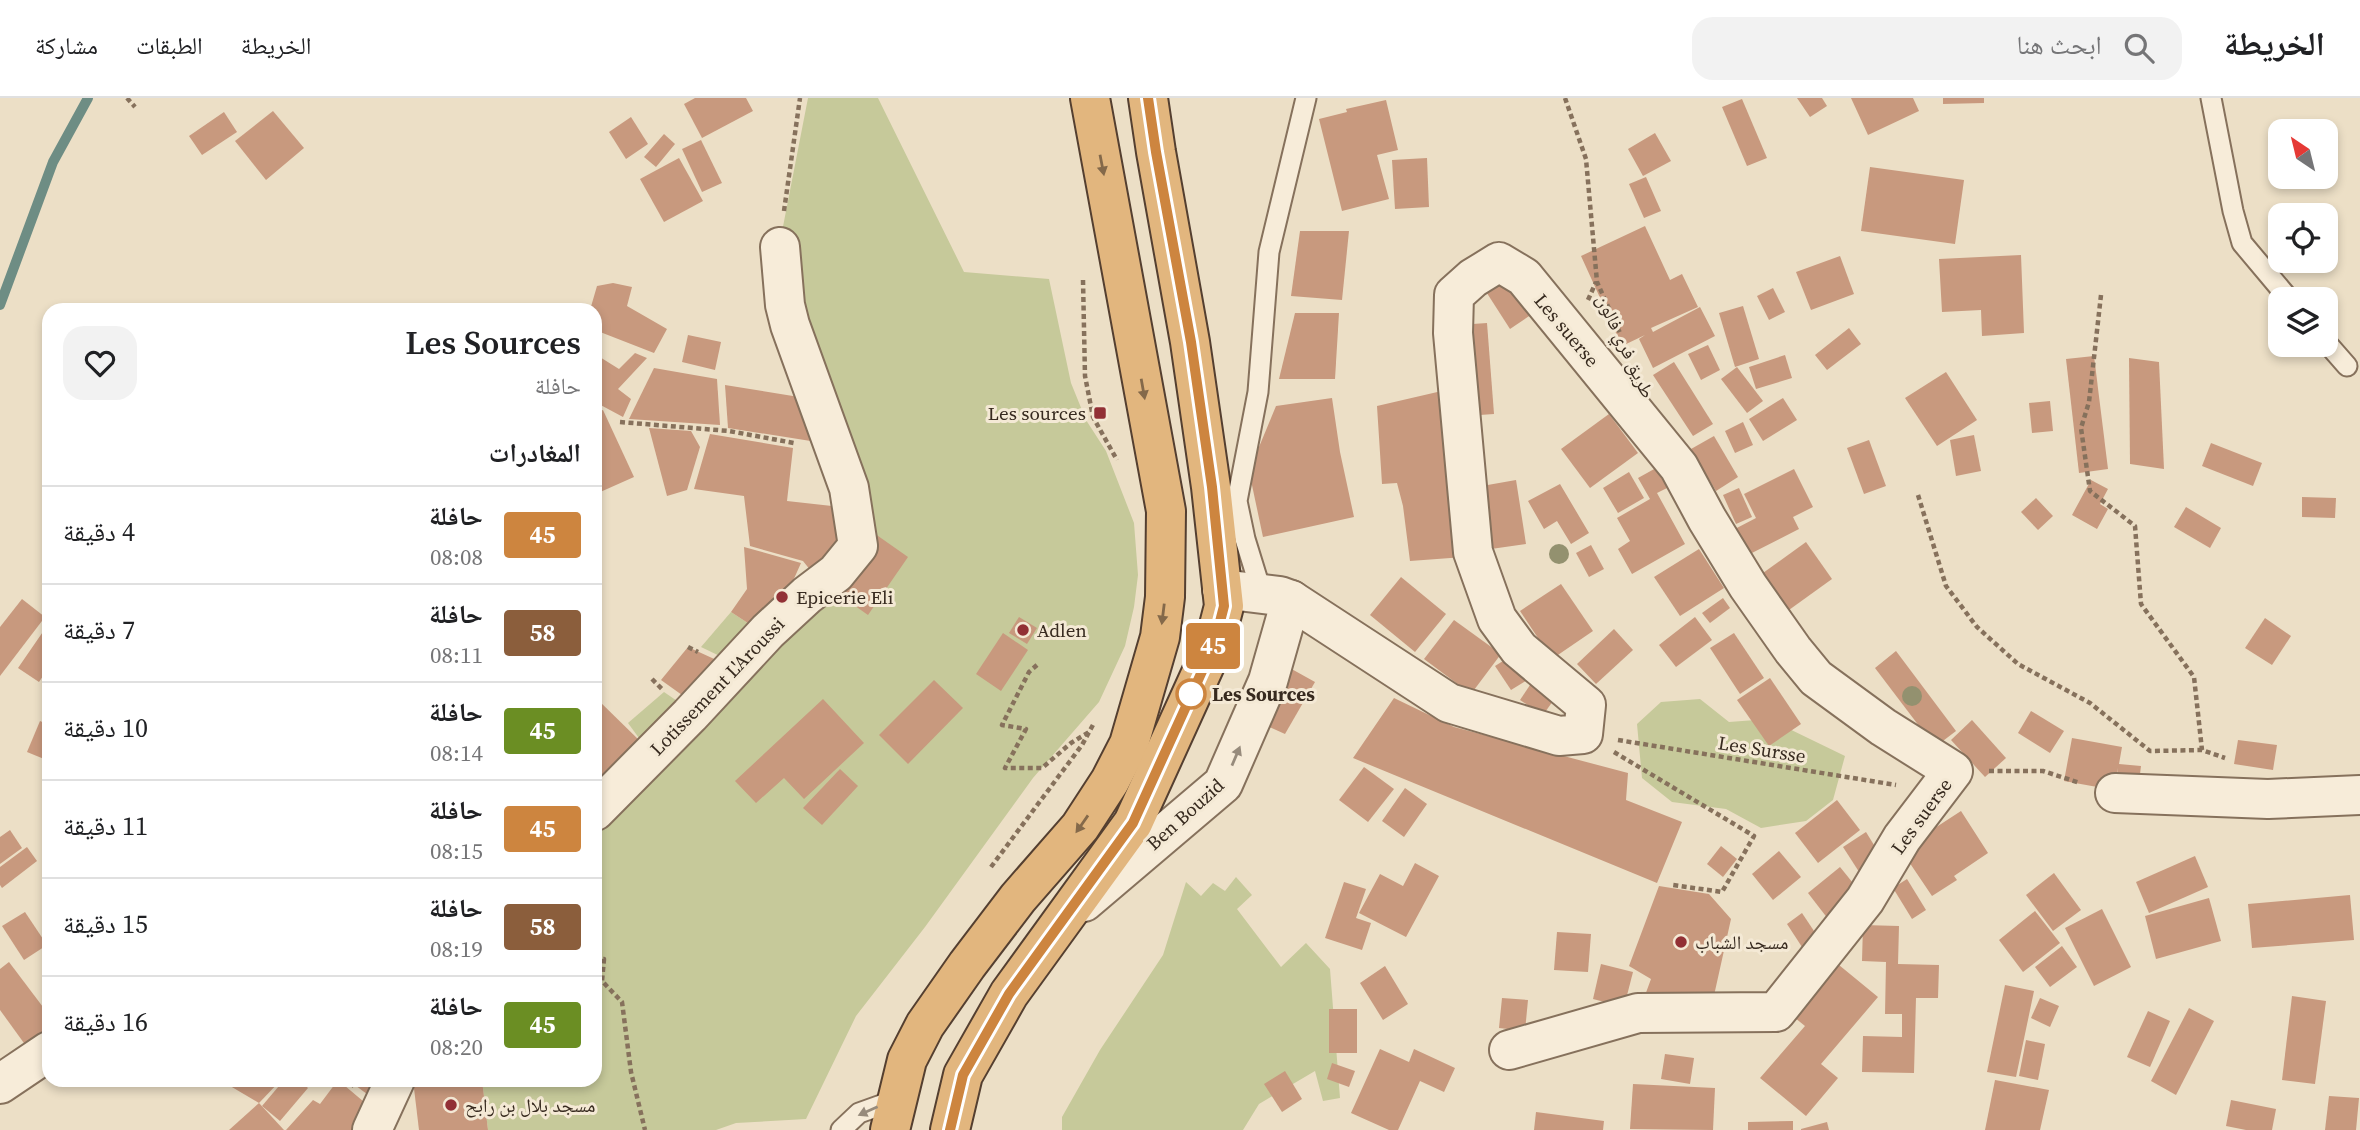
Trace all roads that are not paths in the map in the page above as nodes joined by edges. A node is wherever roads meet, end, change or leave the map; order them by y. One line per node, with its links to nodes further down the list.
1 (1090, 98): 19 (highway, one-way to 19)
2 (1148, 98): 9 (highway)
3 (1306, 98): 10 (lane)
4 (2211, 98): 6 (lane)
5 (780, 247): 13 (street, Lotissement L'Aroussi)
6 (2280, 287)
7 (2338, 356): 8 (lane)
8 (2347, 366)
9 (1222, 589): 10 (street); 14 (highway)
10 (1276, 597): 14 (street, Ben Bouzid, one-way to 10); 15 (street, Les suerse)
11 (2115, 793): 12 (street)
12 (2360, 795)
13 (602, 804)
14 (1064, 919): 22 (highway)
15 (1509, 1050)
16 (42, 1056): 17 (street)
17 (0, 1084)
18 (393, 1087): 20 (street)
19 (894, 1114): 21 (lane, one-way to 21)
20 (372, 1130)
21 (841, 1130)
22 (950, 1130)

